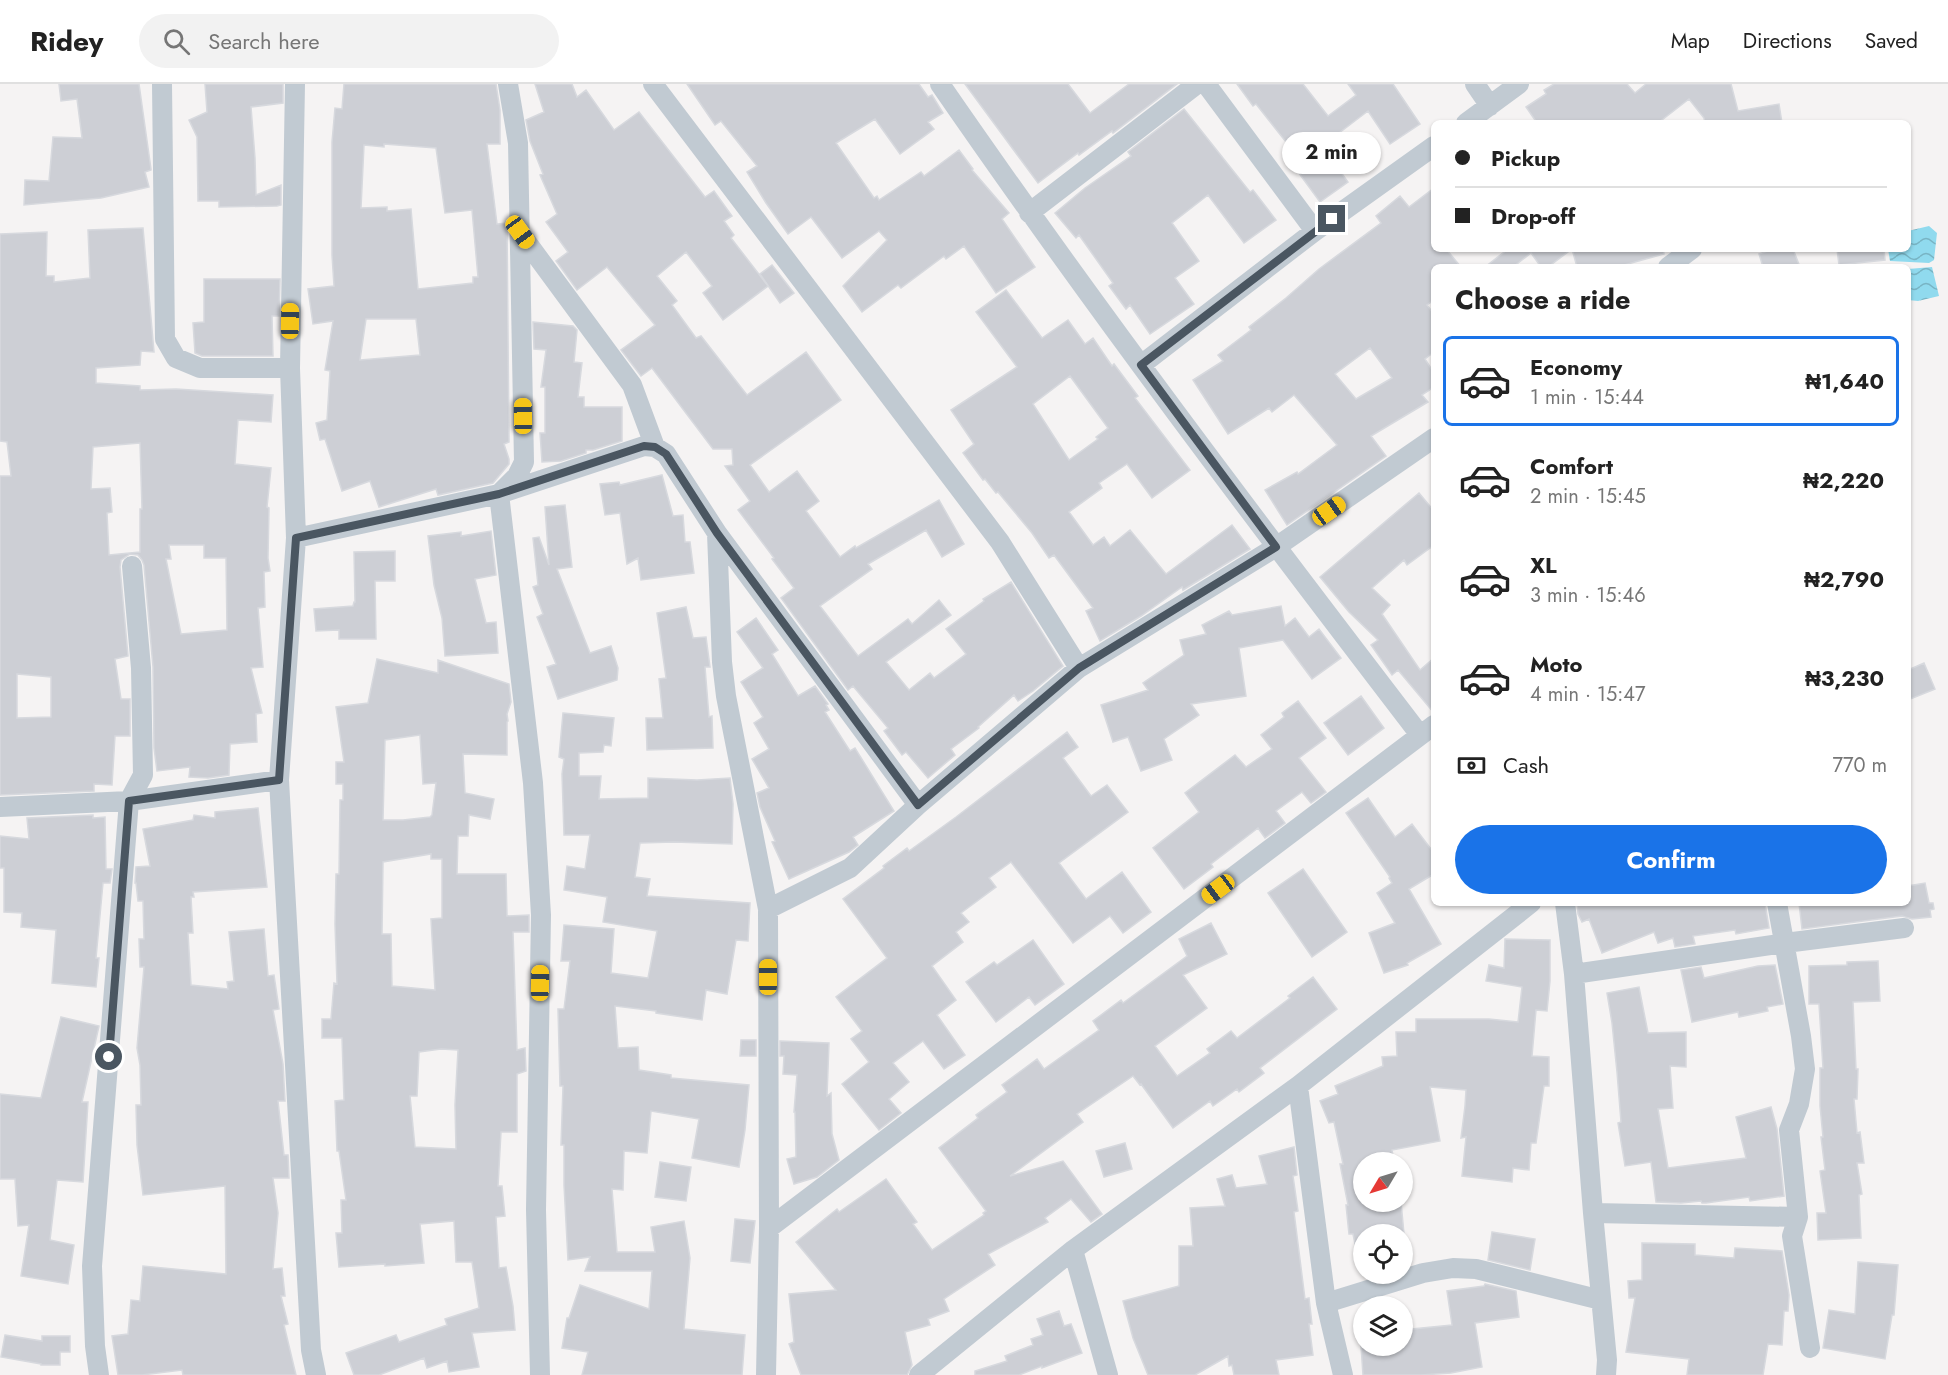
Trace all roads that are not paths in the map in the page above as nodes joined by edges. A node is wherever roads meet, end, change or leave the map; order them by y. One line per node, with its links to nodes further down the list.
1 (162, 84): 19 (street)
2 (294, 84): 19 (street)
3 (508, 84): 15 (street)
4 (653, 84): 28 (street)
5 (940, 84): 13 (street)
6 (1197, 84): 13 (street)
7 (1206, 84): 14 (street)
8 (1475, 84): 10 (street)
9 (1519, 84): 10 (street)
10 (1490, 106): 11 (street)
11 (1470, 120)
12 (1431, 148): 14 (street)
13 (1029, 213): 18 (street)
14 (1315, 231): 18 (street)
15 (520, 232): 21 (street); 22 (street)
16 (1688, 252): 17 (street)
17 (1672, 264)
18 (1141, 365): 26 (street)
19 (290, 368): 25 (street)
20 (1431, 440): 26 (street)
21 (655, 447): 22 (street); 24 (street)
22 (520, 481): 23 (street)
23 (499, 494): 25 (street); 51 (street)
24 (717, 533): 32 (street); 37 (street)
25 (296, 538): 30 (street)
26 (1276, 547): 28 (street); 29 (street)
27 (132, 566): 31 (street)
28 (1079, 668): 32 (street)
29 (1427, 730): 44 (street)
30 (279, 780): 31 (street); 50 (street)
31 (129, 801): 33 (street); 49 (street)
32 (918, 805): 37 (street)
33 (0, 807)
34 (1527, 906): 41 (street)
35 (1564, 906): 40 (street)
36 (1778, 906): 39 (street)
37 (768, 909): 44 (street)
38 (1904, 928): 39 (street)
39 (1785, 943): 40 (street); 43 (street)
40 (1575, 974): 42 (street)
41 (1298, 1086): 45 (street); 47 (street)
42 (1593, 1213): 43 (street); 46 (street)
43 (1798, 1217): 48 (street)
44 (769, 1228): 52 (street)
45 (1073, 1250): 53 (street); 54 (street)
46 (1601, 1300): 47 (street); 56 (street)
47 (1326, 1303): 55 (street)
48 (1810, 1347)
49 (99, 1375)
50 (316, 1375)
51 (540, 1375)
52 (766, 1375)
53 (919, 1375)
54 (1108, 1375)
55 (1343, 1375)
56 (1606, 1375)

